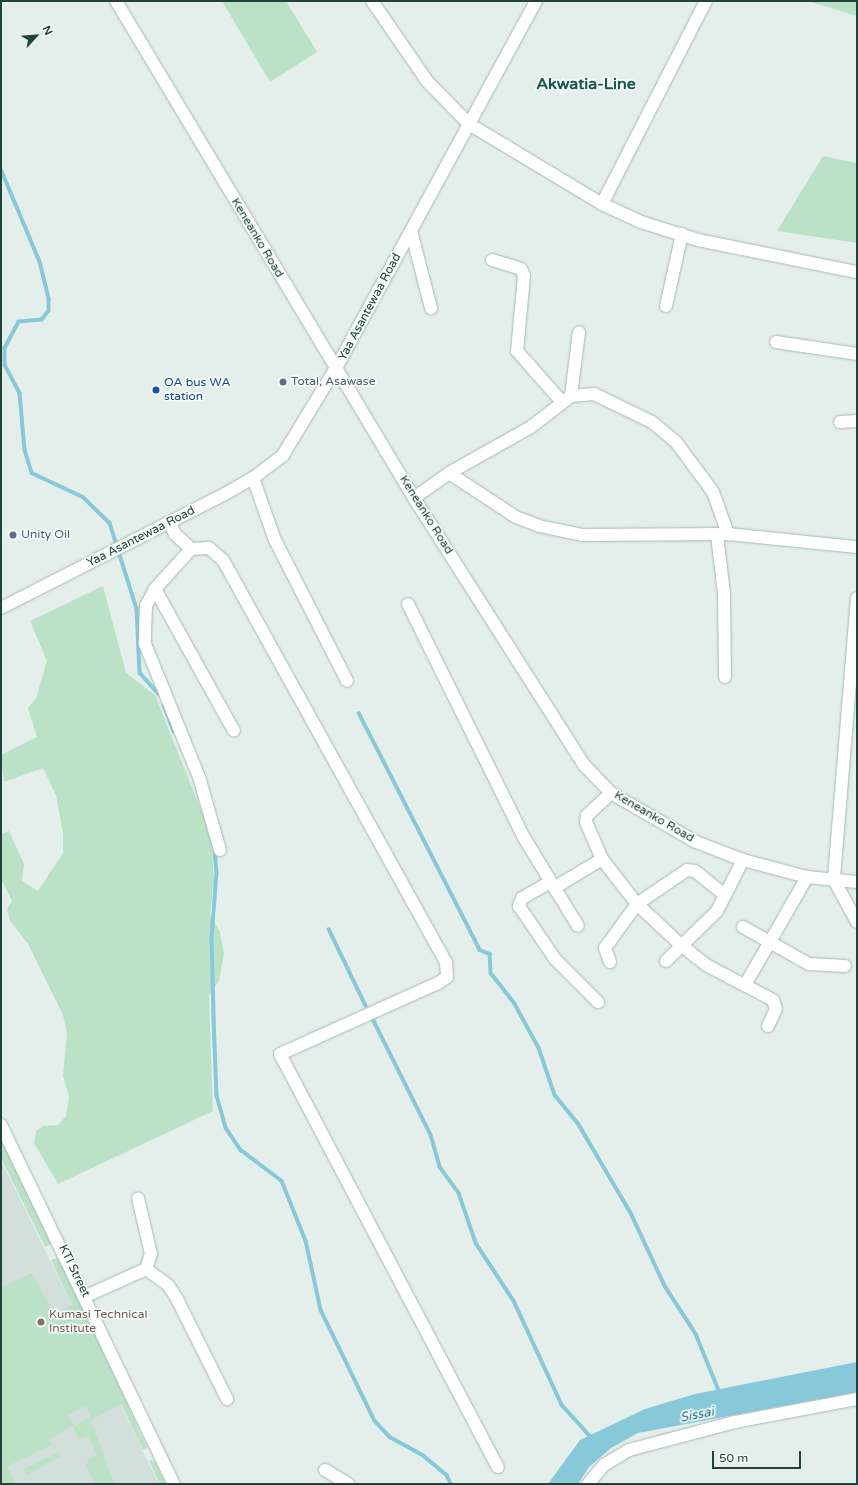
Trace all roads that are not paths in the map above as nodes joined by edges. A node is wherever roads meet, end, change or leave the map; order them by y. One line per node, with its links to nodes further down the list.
1 (116, 1): 16 (street, Keneanko Road)
2 (372, 1): 5 (street)
3 (536, 1): 5 (street, Yaa Asantewaa Road)
4 (706, 1): 6 (street)
5 (469, 124): 6 (street); 7 (street, Yaa Asantewaa Road)
6 (602, 204): 8 (street)
7 (411, 231): 12 (street); 16 (street, Yaa Asantewaa Road)
8 (682, 234): 10 (street); 11 (street)
9 (492, 260): 17 (street)
10 (857, 272)
11 (666, 306)
12 (431, 308)
13 (579, 332): 17 (street)
14 (776, 342): 15 (street)
15 (857, 354)
16 (336, 368): 21 (street, Yaa Asantewaa Road); 22 (street, Keneanko Road)
17 (567, 399): 20 (street); 24 (street)
18 (840, 422): 19 (street)
19 (857, 422)
20 (449, 473): 22 (street); 24 (street)
21 (253, 478): 23 (street, Yaa Asantewaa Road); 32 (street)
22 (414, 498): 35 (street, Keneanko Road)
23 (170, 523): 26 (street); 30 (street, Yaa Asantewaa Road)
24 (722, 535): 25 (street); 31 (street)
25 (857, 547)
26 (191, 549): 27 (street); 62 (street)
27 (156, 589): 34 (street); 36 (street)
28 (857, 598): 33 (street)
29 (408, 604): 42 (street)
30 (1, 608)
31 (725, 677)
32 (347, 681)
33 (853, 688): 40 (street)
34 (234, 731)
35 (611, 793): 37 (street); 38 (street, Keneanko Road)
36 (220, 850)
37 (602, 859): 42 (street); 44 (street)
38 (743, 860): 39 (street, Keneanko Road); 43 (street)
39 (807, 877): 40 (street, Keneanko Road); 48 (street)
40 (834, 880): 41 (street, Keneanko Road); 45 (street)
41 (857, 882)
42 (552, 885): 46 (street); 54 (street)
43 (725, 895): 44 (street); 49 (street)
44 (637, 904): 49 (street); 51 (street)
45 (857, 922)
46 (578, 926)
47 (743, 927): 48 (street)
48 (768, 942): 52 (street); 53 (street)
49 (682, 946): 50 (street); 53 (street)
50 (666, 961)
51 (610, 962)
52 (845, 966)
53 (745, 985): 55 (street)
54 (598, 1002)
55 (768, 1026)
56 (1, 1125): 59 (street, KTI Street)
57 (138, 1198): 58 (street)
58 (146, 1269): 59 (street); 60 (street)
59 (86, 1296): 64 (street, KTI Street)
60 (227, 1399)
61 (857, 1399): 66 (street)
62 (498, 1468)
63 (325, 1470): 65 (street)
64 (174, 1484)
65 (348, 1484)
66 (588, 1484)

